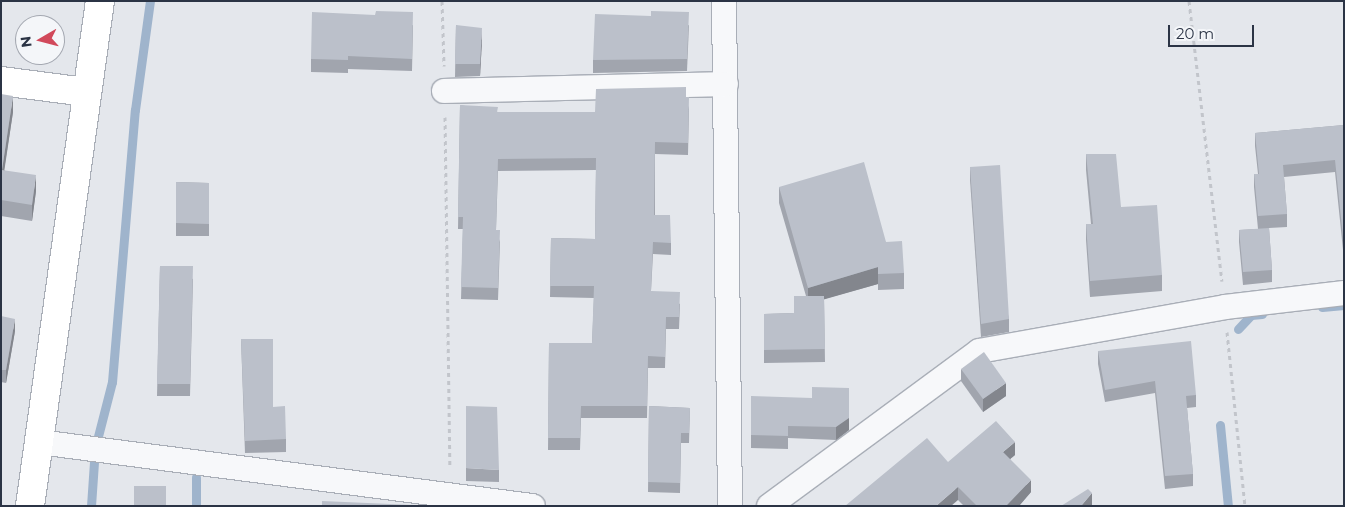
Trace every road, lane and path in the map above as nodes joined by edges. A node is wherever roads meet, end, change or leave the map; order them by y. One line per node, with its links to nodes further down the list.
1 (100, 1): 7 (street)
2 (442, 1): 8 (path)
3 (724, 1): 6 (street)
4 (1188, 1): 10 (path)
5 (1, 81): 7 (street)
6 (726, 84): 8 (street); 15 (street)
7 (86, 92): 11 (street)
8 (444, 92): 12 (path)
9 (1344, 293): 10 (street)
10 (1225, 306): 16 (street); 17 (path)
11 (39, 442): 12 (street); 13 (street)
12 (450, 494): 14 (street)
13 (30, 506)
14 (533, 506)
15 (730, 506)
16 (769, 506)
17 (1245, 506)

